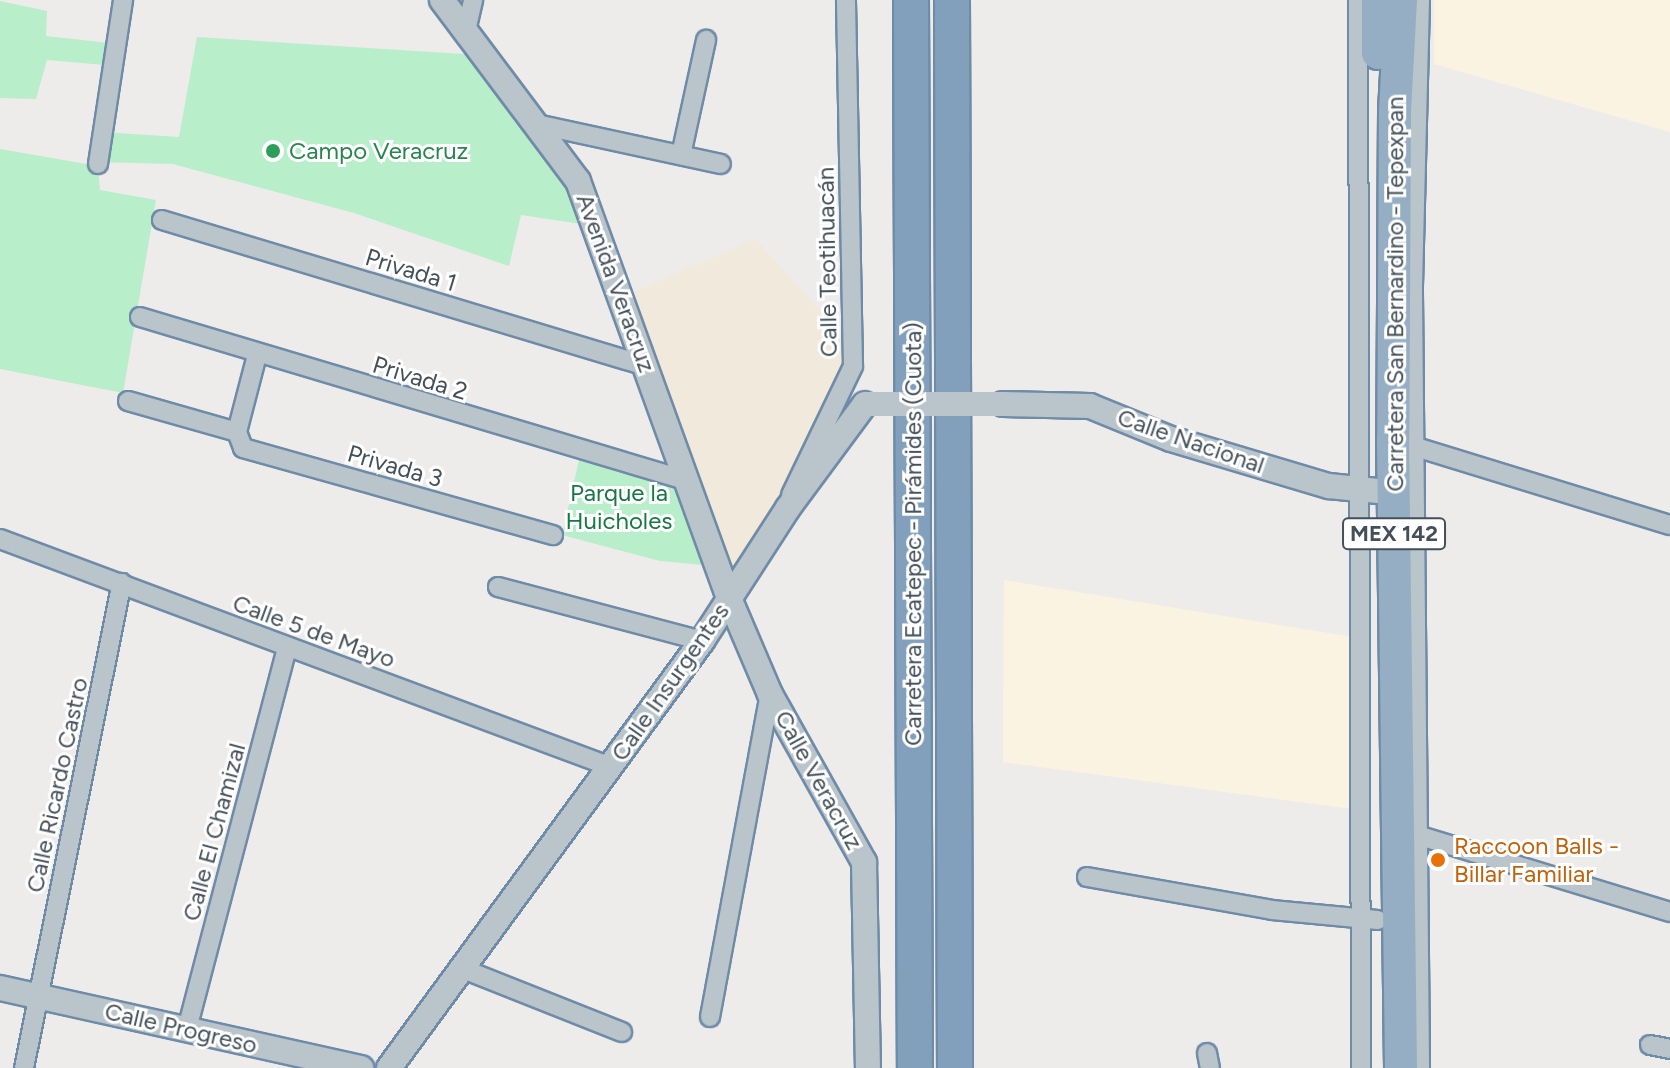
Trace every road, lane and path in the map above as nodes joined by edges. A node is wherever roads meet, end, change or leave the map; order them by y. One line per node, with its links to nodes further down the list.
1 (123, 0): 15 (street)
2 (442, 0): 11 (street, Avenida Veracruz)
3 (473, 0): 11 (street)
4 (846, 0): 27 (street, Calle Teotihuacán)
5 (911, 0): 54 (highway, Carretera Ecatepec - Pirámides (Cuota))
6 (952, 0): 55 (highway, Carretera Ecatepec - Pirámides (Cuota))
7 (1358, 0): 26 (street)
8 (1378, 0): 24 (highway, Carretera San Bernardino - Tepexpan / MEX 142)
9 (1401, 0): 24 (highway, Carretera San Bernardino - Tepexpan / MEX 142)
10 (1420, 0): 24 (street)
11 (466, 31): 13 (street, Avenida Veracruz)
12 (706, 40): 14 (street)
13 (536, 124): 14 (street); 20 (street, Avenida Veracruz)
14 (681, 155): 16 (street)
15 (98, 164)
16 (721, 164)
17 (162, 220): 20 (street, Privada 1)
18 (140, 317): 19 (street, Privada 2)
19 (257, 355): 23 (street); 25 (street, Privada 2)
20 (646, 366): 25 (street, Avenida Veracruz)
21 (128, 401): 23 (street, Privada 3)
22 (1003, 404): 26 (street, Calle Nacional); 27 (street, Calle Insurgentes, bridge)
23 (237, 432): 29 (street, Privada 3)
24 (1395, 441): 26 (highway, Carretera San Bernardino - Tepexpan / MEX 142); 28 (street); 38 (highway, Carretera San Bernardino - Tepexpan / MEX 142)
25 (688, 481): 33 (street, Avenida Veracruz)
26 (1368, 491): 41 (highway, Carretera San Bernardino - Tepexpan / MEX 142)
27 (788, 508): 33 (street, Calle Insurgentes)
28 (1670, 525)
29 (553, 535)
30 (0, 539): 31 (street, Calle 5 de Mayo)
31 (122, 583): 35 (street, Calle 5 de Mayo); 44 (street, Calle Ricardo Castro)
32 (498, 587): 34 (street)
33 (729, 598): 34 (street, Calle Insurgentes); 36 (street, Calle Veracruz)
34 (702, 641): 37 (street, Calle Insurgentes)
35 (287, 647): 37 (street, Calle 5 de Mayo); 46 (street, Calle El Chamizal)
36 (770, 694): 45 (street); 53 (street, Calle Veracruz)
37 (611, 767): 42 (street, Calle Insurgentes)
38 (1406, 832): 40 (street); 58 (highway, Carretera San Bernardino - Tepexpan / MEX 142); 59 (street)
39 (1087, 877): 41 (street)
40 (1670, 912)
41 (1369, 919): 56 (street); 57 (highway, Carretera San Bernardino - Tepexpan / MEX 142)
42 (463, 969): 47 (street); 52 (street, Calle Insurgentes)
43 (0, 988): 44 (street, Calle Progreso)
44 (38, 996): 46 (street, Calle Progreso); 50 (street, Calle Ricardo Castro)
45 (710, 1017)
46 (187, 1029): 51 (street, Calle Progreso)
47 (622, 1032)
48 (1650, 1045): 49 (street)
49 (1670, 1049)
50 (24, 1068)
51 (361, 1068)
52 (389, 1068)
53 (868, 1068)
54 (915, 1068)
55 (955, 1068)
56 (1361, 1068)
57 (1381, 1068)
58 (1401, 1068)
59 (1420, 1068)

